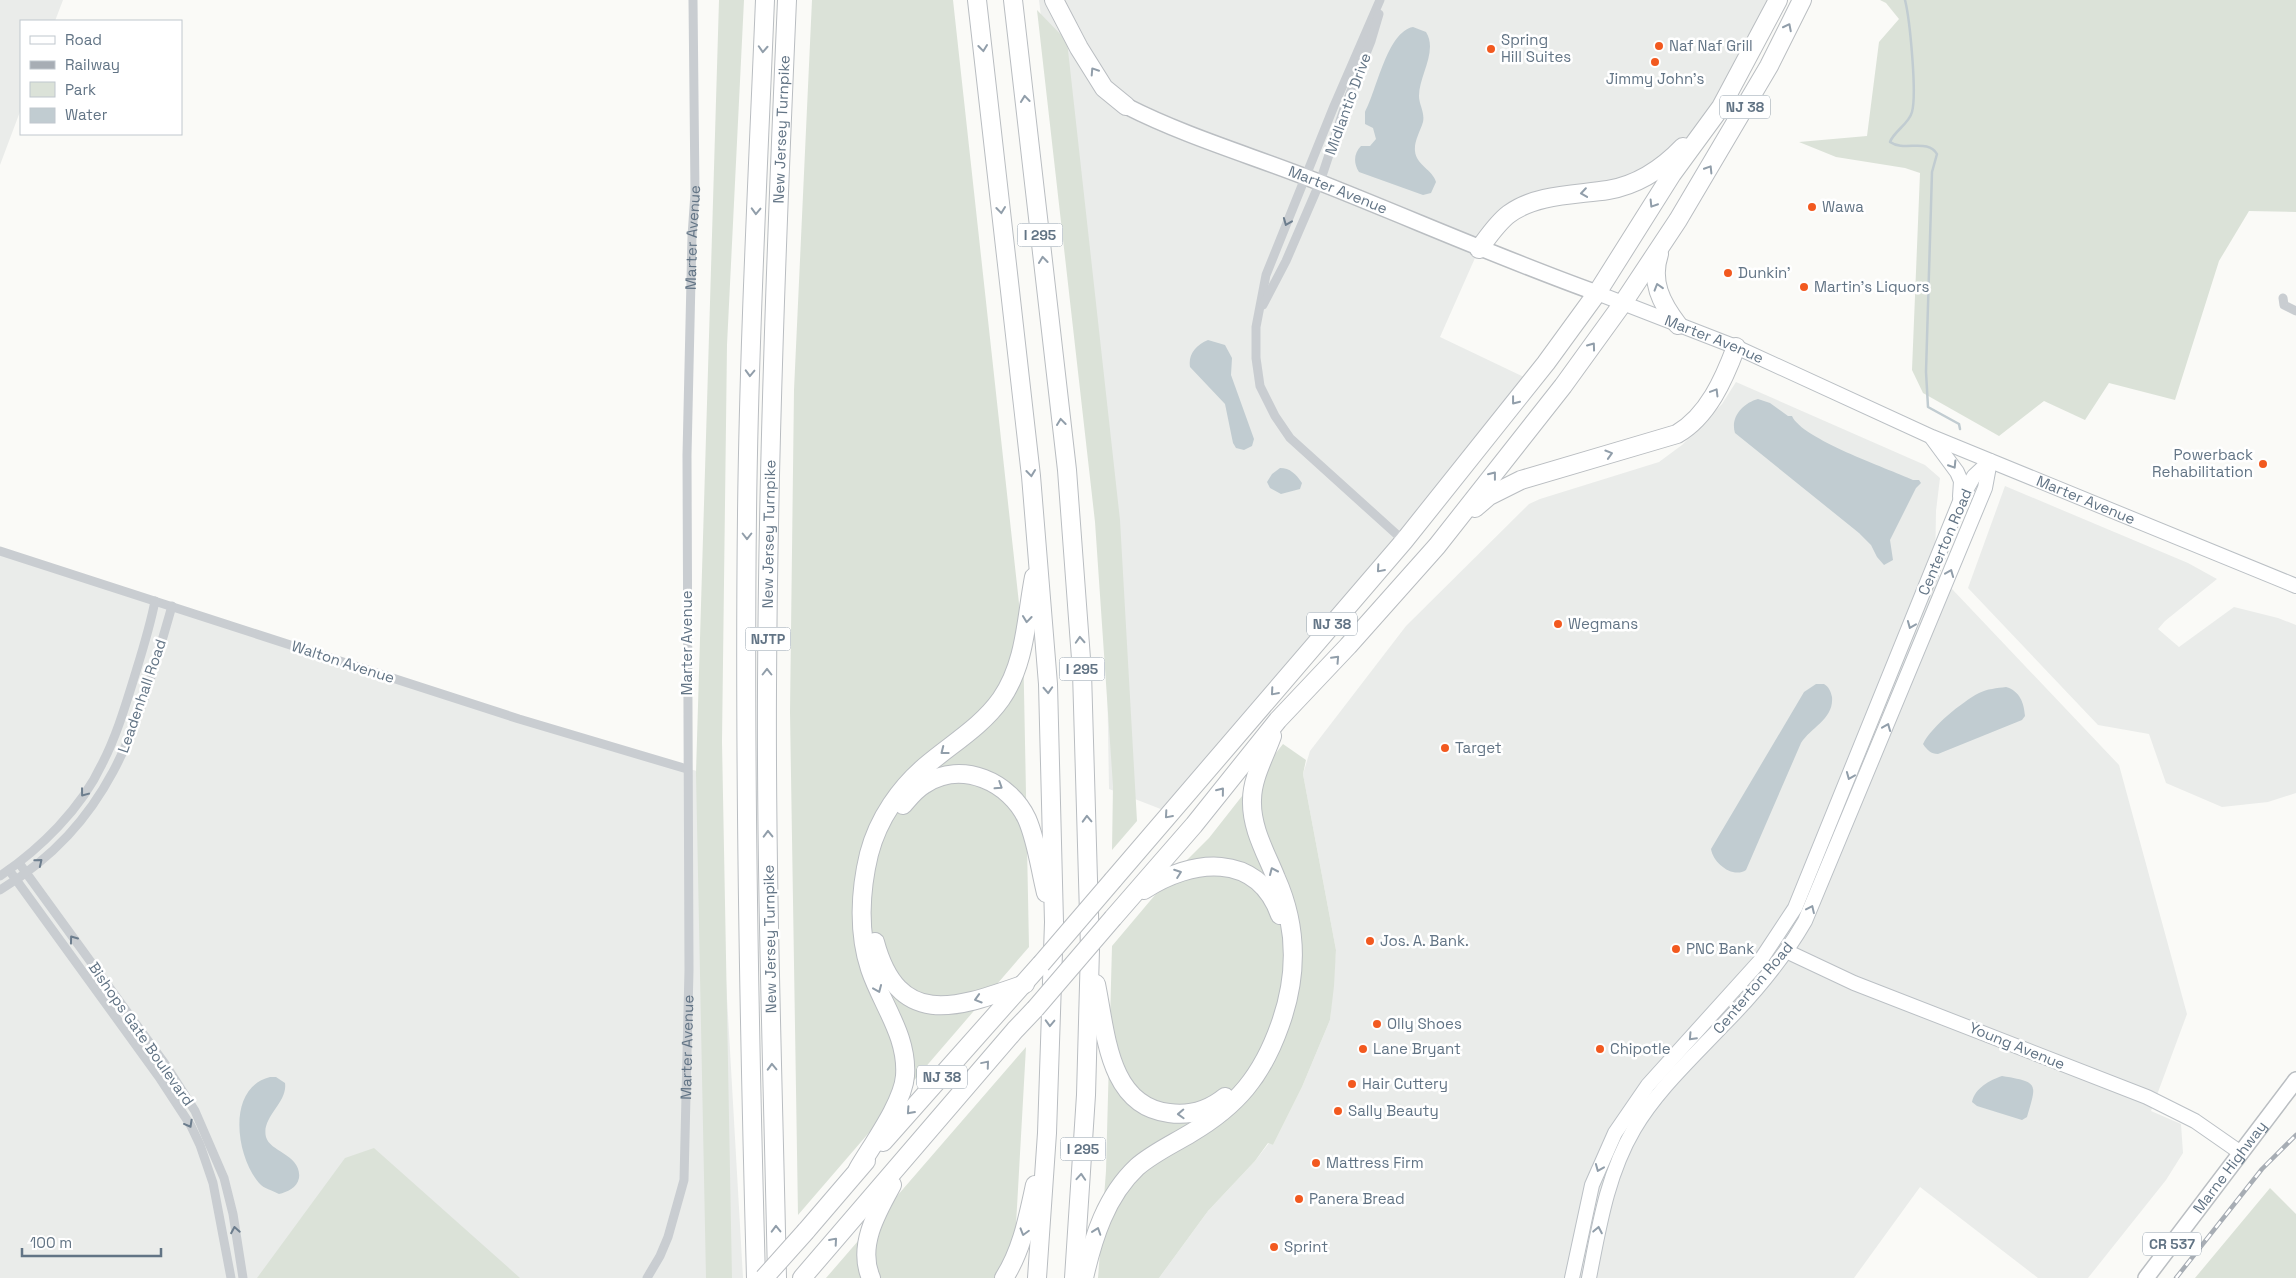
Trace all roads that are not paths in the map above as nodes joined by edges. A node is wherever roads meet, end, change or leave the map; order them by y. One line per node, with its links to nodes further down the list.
1 (693, 0): 34 (street, Marter Avenue)
2 (765, 0): 56 (highway, New Jersey Turnpike / NJTP, one-way to 56)
3 (787, 0): 58 (highway, New Jersey Turnpike / NJTP, one-way to 3)
4 (977, 0): 29 (highway, I 295, one-way to 29)
5 (1013, 0): 45 (highway, I 295, one-way to 5)
6 (1054, 0): 10 (highway, one-way to 6)
7 (1381, 0): 12 (street, Midlantic Drive); 13 (street, Midlantic Drive)
8 (1778, 0): 11 (highway, NJ 38)
9 (1802, 0): 14 (highway, NJ 38, one-way to 9)
10 (1126, 106): 12 (main road, Marter Avenue)
11 (1721, 107): 15 (highway, one-way to 15); 16 (highway, NJ 38, one-way to 16)
12 (1306, 176): 13 (main road, Marter Avenue); 20 (street, Midlantic Drive, one-way to 20)
13 (1320, 182): 15 (main road, Marter Avenue); 20 (street, Midlantic Drive)
14 (1662, 245): 18 (highway, NJ 38); 21 (highway, one-way to 14)
15 (1479, 249): 16 (main road, Marter Avenue)
16 (1597, 293): 18 (main road, Marter Avenue); 27 (highway, NJ 38, one-way to 27)
17 (2283, 298): 19 (street)
18 (1623, 303): 21 (main road, Marter Avenue); 26 (highway, NJ 38, one-way to 18)
19 (2296, 311)
20 (1258, 314): 27 (street, Midlantic Drive)
21 (1678, 325): 22 (main road, Marter Avenue)
22 (1736, 346): 23 (main road, Marter Avenue); 26 (highway, one-way to 22)
23 (1932, 437): 24 (main road, Marter Avenue); 25 (main road, one-way to 25)
24 (1990, 462): 25 (main road, Centerton Road); 30 (main road, Marter Avenue); 46 (main road, Centerton Road, one-way to 24)
25 (1960, 499): 65 (main road, Centerton Road, one-way to 65)
26 (1456, 522): 33 (highway, NJ 38, one-way to 26)
27 (1404, 540): 47 (highway, NJ 38, one-way to 47, bridge)
28 (0, 551): 31 (street, Walton Avenue)
29 (1039, 554): 44 (highway, I 295, one-way to 44); 52 (highway, one-way to 52)
30 (2296, 586)
31 (156, 601): 32 (street, Walton Avenue); 35 (street, Leadenhall Road)
32 (172, 606): 34 (street, Walton Avenue); 36 (street, Leadenhall Road)
33 (1278, 720): 43 (highway, NJ 38, one-way to 33); 64 (highway, one-way to 33)
34 (687, 769): 55 (street, Marter Avenue)
35 (96, 776): 36 (street); 37 (street, Leadenhall Road, one-way to 37)
36 (107, 783): 39 (street, Leadenhall Road, one-way to 36)
37 (19, 863): 38 (street, Leadenhall Road); 39 (street, Bishops Gate Boulevard)
38 (9, 870): 40 (street, Leadenhall Road); 41 (street, Bishops Gate Boulevard)
39 (25, 872): 41 (street, Leadenhall Road); 54 (street, Bishops Gate Boulevard, one-way to 39)
40 (0, 876)
41 (15, 880): 42 (street, Leadenhall Road); 53 (street, Bishops Gate Boulevard, one-way to 53)
42 (0, 890)
43 (1118, 913): 45 (highway, one-way to 45); 51 (highway, NJ 38, one-way to 43, bridge)
44 (1054, 922): 47 (highway, one-way to 44); 49 (highway, I 295, one-way to 49)
45 (1090, 949): 63 (highway, I 295, one-way to 45)
46 (1786, 951): 50 (main road, Young Avenue); 66 (main road, Centerton Road, one-way to 46)
47 (1024, 984): 52 (highway, NJ 38, one-way to 52)
48 (2296, 1080): 50 (main road, Marne Highway / CR 537)
49 (1047, 1133): 61 (highway, one-way to 61); 62 (highway, I 295)
50 (2241, 1153): 67 (main road, Marne Highway / CR 537)
51 (908, 1154): 59 (highway, NJ 38, one-way to 51); 60 (highway)
52 (858, 1169): 57 (highway, NJ 38, bridge)
53 (231, 1278)
54 (243, 1278)
55 (647, 1278)
56 (756, 1278)
57 (764, 1278)
58 (777, 1278)
59 (802, 1278)
60 (871, 1278)
61 (1004, 1278)
62 (1037, 1278)
63 (1074, 1278)
64 (1084, 1278)
65 (1572, 1278)
66 (1589, 1278)
67 (2146, 1278)

